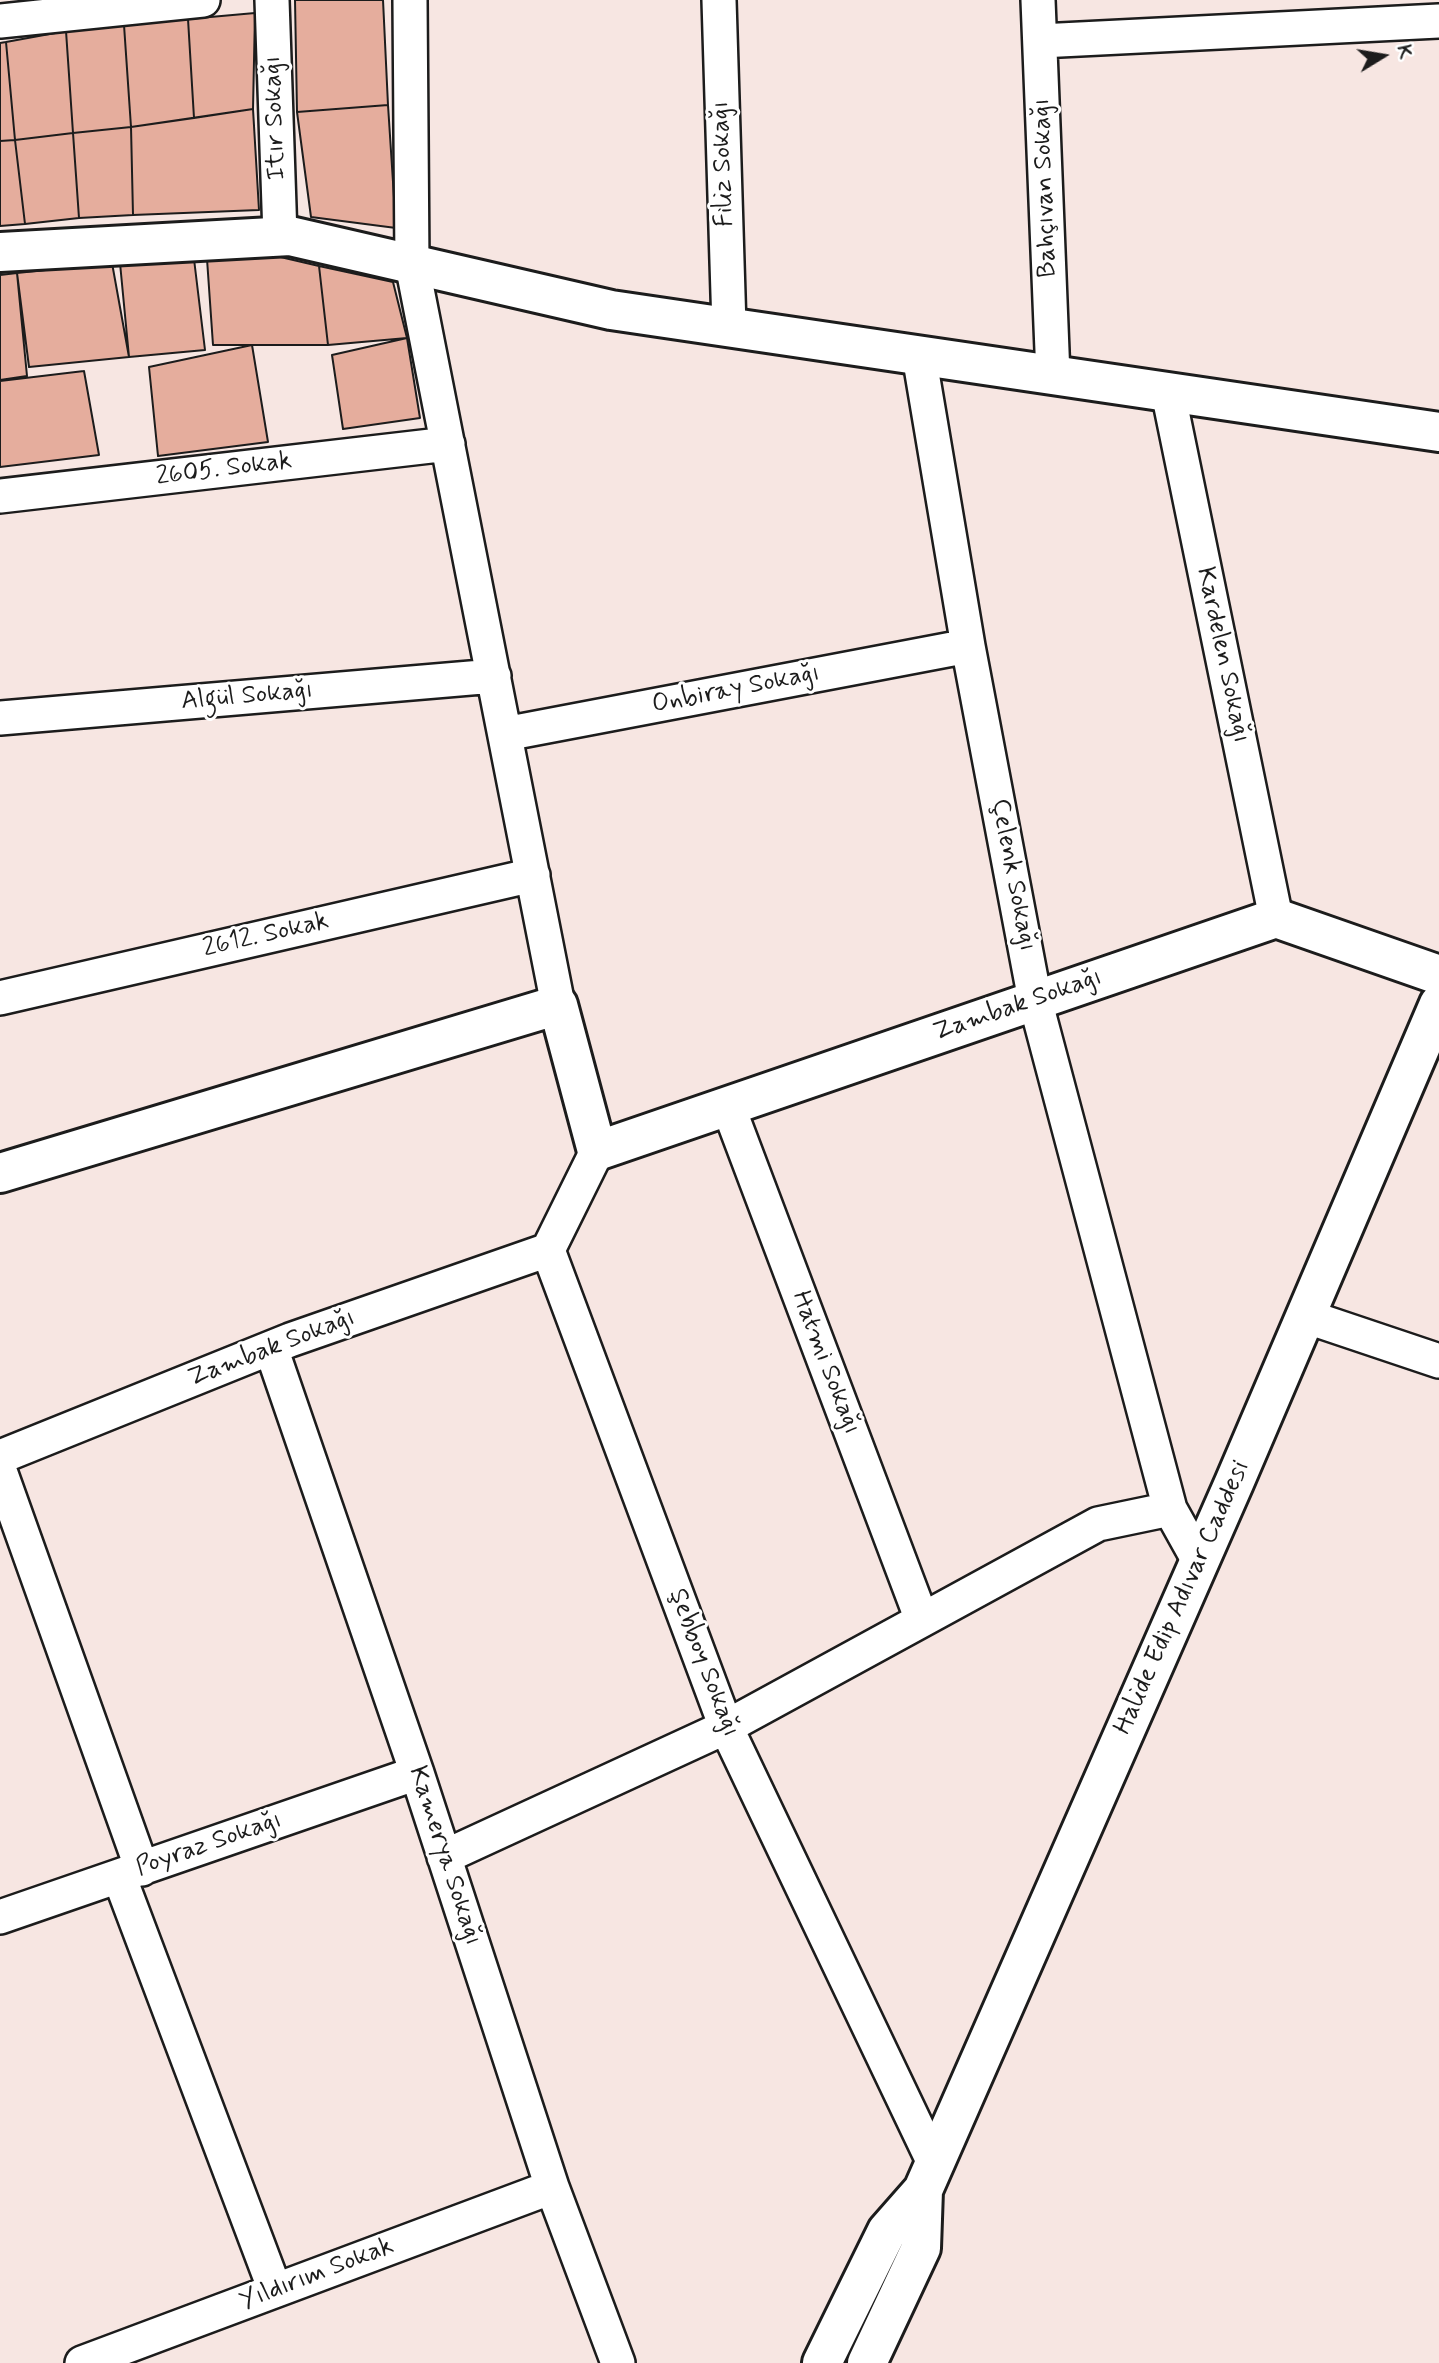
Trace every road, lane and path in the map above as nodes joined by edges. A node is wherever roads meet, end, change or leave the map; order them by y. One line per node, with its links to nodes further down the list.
1 (203, 0): 7 (street)
2 (272, 0): 10 (street, Itır Sokağı)
3 (410, 0): 12 (street)
4 (719, 0): 13 (street, Filiz Sokağı)
5 (1038, 0): 9 (street, Bahçıvan Sokağı)
6 (1310, 14): 8 (street); 9 (street)
7 (0, 21)
8 (1439, 21)
9 (1040, 41): 15 (street, Bahçıvan Sokağı)
10 (280, 236): 11 (street); 12 (street)
11 (0, 252)
12 (412, 264): 13 (street); 18 (street)
13 (729, 327): 14 (street)
14 (919, 355): 15 (street); 20 (street, Çelenk Sokağı)
15 (1054, 376): 16 (street)
16 (1168, 392): 17 (street); 25 (street, Kardelen Sokağı)
17 (1439, 432)
18 (448, 444): 19 (street, 2605. Sokak); 21 (street)
19 (0, 496)
20 (968, 646): 23 (street, Onbiray Sokağı); 28 (street, Çelenk Sokağı)
21 (494, 676): 22 (street, Algül Sokağı); 23 (street)
22 (0, 718)
23 (505, 734): 24 (street)
24 (533, 875): 27 (street, 2612. Sokak); 30 (street)
25 (1276, 918): 26 (street); 28 (street, Zambak Sokağı)
26 (1439, 975)
27 (0, 998)
28 (1035, 1000): 31 (street, Zambak Sokağı); 40 (street, Çelenk Sokağı)
29 (1439, 1004): 35 (street, Halide Edip Adıvar Caddesi)
30 (558, 1005): 32 (street); 33 (street)
31 (728, 1106): 32 (street, Zambak Sokağı); 42 (street, Hatmi Sokağı)
32 (597, 1151): 34 (street)
33 (0, 1173)
34 (548, 1250): 36 (street, Zambak Sokağı); 43 (street, Şebboy Sokağı)
35 (1305, 1316): 37 (street); 41 (street, Halide Edip Adıvar Caddesi)
36 (271, 1348): 38 (street, Zambak Sokağı); 44 (street, Kamerya Sokağı)
37 (1439, 1361)
38 (0, 1457)
39 (0, 1471): 46 (street)
40 (1170, 1509): 41 (street, Çelenk Sokağı); 42 (street)
41 (1199, 1561): 48 (street, Halide Edip Adıvar Caddesi)
42 (922, 1620): 43 (street)
43 (726, 1727): 45 (street); 48 (street, Şebboy Sokağı)
44 (418, 1773): 45 (street, Kamerya Sokağı); 46 (street, Poyraz Sokağı)
45 (444, 1857): 49 (street, Kamerya Sokağı)
46 (130, 1872): 47 (street, Poyraz Sokağı); 50 (street)
47 (0, 1917)
48 (929, 2177): 53 (street, Halide Edip Adıvar Caddesi); 54 (street, Halide Edip Adıvar Caddesi)
49 (552, 2187): 50 (street, Yıldırım Sokak); 52 (street, Kamerya Sokağı)
50 (275, 2291): 51 (street, Yıldırım Sokak)
51 (82, 2363)
52 (618, 2363)
53 (822, 2363)
54 (867, 2363)

